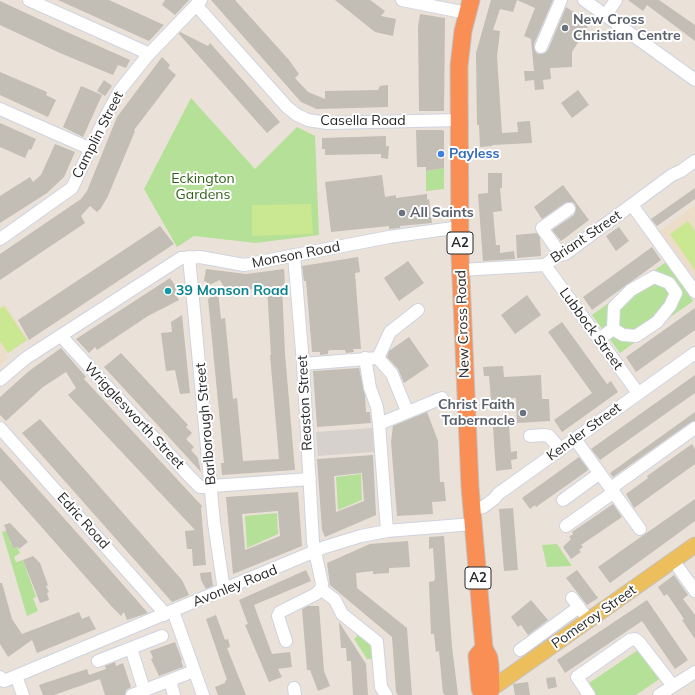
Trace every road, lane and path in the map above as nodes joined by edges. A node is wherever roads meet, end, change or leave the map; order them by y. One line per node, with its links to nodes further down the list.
1 (29, 0): 10 (street)
2 (402, 0): 7 (street)
3 (561, 0): 9 (street)
4 (584, 0): 8 (street)
5 (616, 0): 8 (street)
6 (198, 3): 10 (street, Camplin Street); 13 (street, Casella Road)
7 (469, 6): 13 (highway, New Cross Road / A2)
8 (605, 16): 11 (street)
9 (541, 47)
10 (148, 55): 14 (street, Camplin Street)
11 (695, 80)
12 (0, 109): 14 (street)
13 (460, 120): 18 (highway, New Cross Road / A2)
14 (90, 149): 19 (street, Camplin Street)
15 (695, 161): 16 (street, Briant Street)
16 (632, 205): 21 (street, Briant Street); 25 (street)
17 (569, 209): 21 (street)
18 (460, 227): 20 (street, Monson Road); 24 (highway, New Cross Road / A2)
19 (0, 239)
20 (299, 255): 22 (street, Monson Road); 32 (street, Reaston Street)
21 (561, 255): 23 (street, Briant Street)
22 (189, 257): 28 (street, Monson Road); 45 (street, Barlborough Street)
23 (545, 265): 24 (street, Briant Street); 29 (street, Lubbock Street)
24 (461, 270): 48 (highway, New Cross Road / A2)
25 (695, 292)
26 (418, 310): 31 (street)
27 (612, 329): 27 (street); 29 (street)
28 (61, 336): 33 (street, Monson Road); 45 (street, Wrigglesworth Street)
29 (599, 339): 34 (street, Lubbock Street)
30 (695, 353): 34 (street, Kender Street)
31 (372, 358): 32 (street); 36 (street); 37 (street)
32 (303, 364): 44 (street, Reaston Street)
33 (0, 380)
34 (638, 393): 41 (street, Kender Street)
35 (442, 398): 36 (street)
36 (407, 411): 37 (street)
37 (380, 424): 51 (street)
38 (0, 428): 58 (street, Edric Road)
39 (695, 428): 46 (street)
40 (530, 436): 42 (street)
41 (575, 439): 42 (street, Kender Street); 43 (street)
42 (560, 449): 48 (street, Kender Street)
43 (600, 473): 46 (street); 47 (street)
44 (310, 479): 45 (street); 53 (street, Reaston Street)
45 (212, 487): 55 (street, Barlborough Street)
46 (612, 490): 49 (street); 50 (street)
47 (563, 500)
48 (473, 516): 51 (street, Avonley Road); 72 (highway, New Cross Road / A2)
49 (566, 526)
50 (640, 529)
51 (387, 531): 53 (street, Avonley Road)
52 (695, 545): 54 (main road, Pomeroy Street)
53 (316, 551): 55 (street, Avonley Road); 56 (street, Reaston Street)
54 (673, 560): 57 (street); 59 (main road, Pomeroy Street)
55 (224, 590): 58 (street, Avonley Road)
56 (321, 590): 61 (street); 77 (street)
57 (695, 591)
58 (169, 613): 65 (street, Edric Road); 67 (street, Avonley Road)
59 (589, 621): 63 (street); 72 (main road, Pomeroy Street)
60 (162, 636): 62 (street)
61 (286, 641)
62 (131, 648): 64 (street); 71 (street)
63 (520, 650)
64 (98, 661)
65 (194, 671): 69 (street); 76 (street, Edric Road)
66 (695, 672): 70 (street)
67 (16, 676): 68 (street, Avonley Road); 73 (street)
68 (2, 679)
69 (170, 681): 71 (street); 75 (street)
70 (673, 686): 78 (street); 79 (street)
71 (144, 690): 74 (street)
72 (488, 693)
73 (23, 695)
74 (132, 695)
75 (174, 695)
76 (203, 695)
77 (386, 695)
78 (589, 695)
79 (659, 695)

